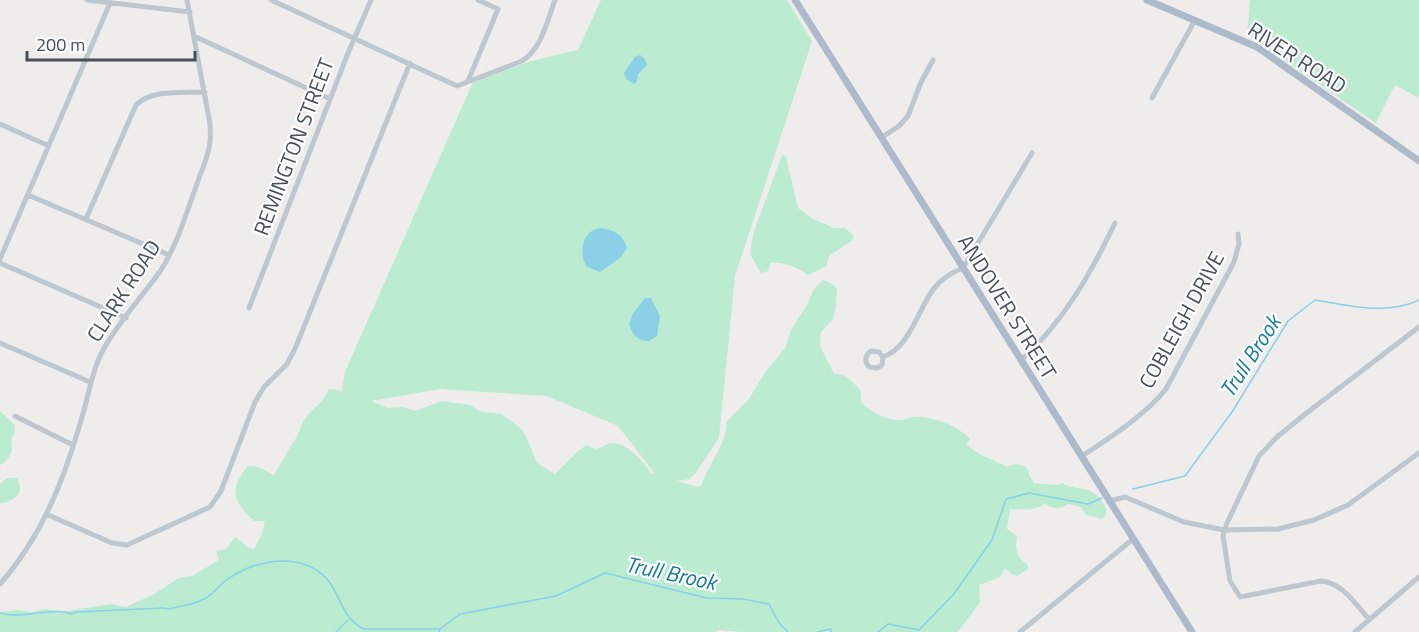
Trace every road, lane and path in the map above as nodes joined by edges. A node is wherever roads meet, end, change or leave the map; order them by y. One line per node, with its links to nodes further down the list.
1 (87, 0): 9 (street)
2 (187, 0): 11 (street, CLARK ROAD)
3 (271, 0): 10 (street)
4 (372, 0): 14 (street, REMINGTON STREET)
5 (478, 0): 17 (street)
6 (555, 0): 17 (street)
7 (795, 0): 22 (main road, ANDOVER STREET)
8 (1147, 0): 12 (main road, RIVER ROAD)
9 (110, 3): 11 (street); 23 (street)
10 (284, 3): 14 (street)
11 (190, 12): 13 (street, CLARK ROAD)
12 (1195, 20): 19 (street); 25 (main road, RIVER ROAD)
13 (194, 36): 18 (street, CLARK ROAD); 20 (street)
14 (355, 38): 16 (street); 20 (street, REMINGTON STREET)
15 (933, 60): 22 (street)
16 (410, 63): 17 (street); 45 (street)
17 (468, 81)
18 (204, 92): 27 (street); 30 (street, CLARK ROAD)
19 (1152, 98)
20 (330, 99): 33 (street, REMINGTON STREET)
21 (0, 124): 23 (street)
22 (881, 138): 32 (main road, ANDOVER STREET)
23 (49, 146): 26 (street)
24 (1032, 153): 32 (street)
25 (1419, 161)
26 (28, 195): 27 (street); 31 (street)
27 (86, 219): 30 (street)
28 (1115, 223): 38 (street)
29 (1238, 234): 43 (street, COBLEIGH DRIVE)
30 (169, 255): 34 (street, CLARK ROAD)
31 (0, 261): 34 (street)
32 (963, 268): 37 (street); 38 (main road, ANDOVER STREET)
33 (249, 308)
34 (126, 318): 39 (street, CLARK ROAD)
35 (1419, 327): 46 (street)
36 (0, 343): 39 (street)
37 (883, 357)
38 (1021, 360): 43 (main road, ANDOVER STREET)
39 (90, 382): 41 (street, CLARK ROAD)
40 (15, 416): 41 (street)
41 (73, 445): 45 (street, CLARK ROAD)
42 (1419, 453): 46 (street)
43 (1082, 456): 44 (main road, ANDOVER STREET)
44 (1110, 501): 46 (street); 47 (main road, ANDOVER STREET)
45 (46, 514): 49 (street, CLARK ROAD)
46 (1224, 530): 50 (street)
47 (1133, 538): 51 (street); 52 (main road, ANDOVER STREET)
48 (1419, 577): 50 (street)
49 (0, 584)
50 (1369, 620): 53 (street)
51 (1020, 632)
52 (1192, 632)
53 (1355, 632)

